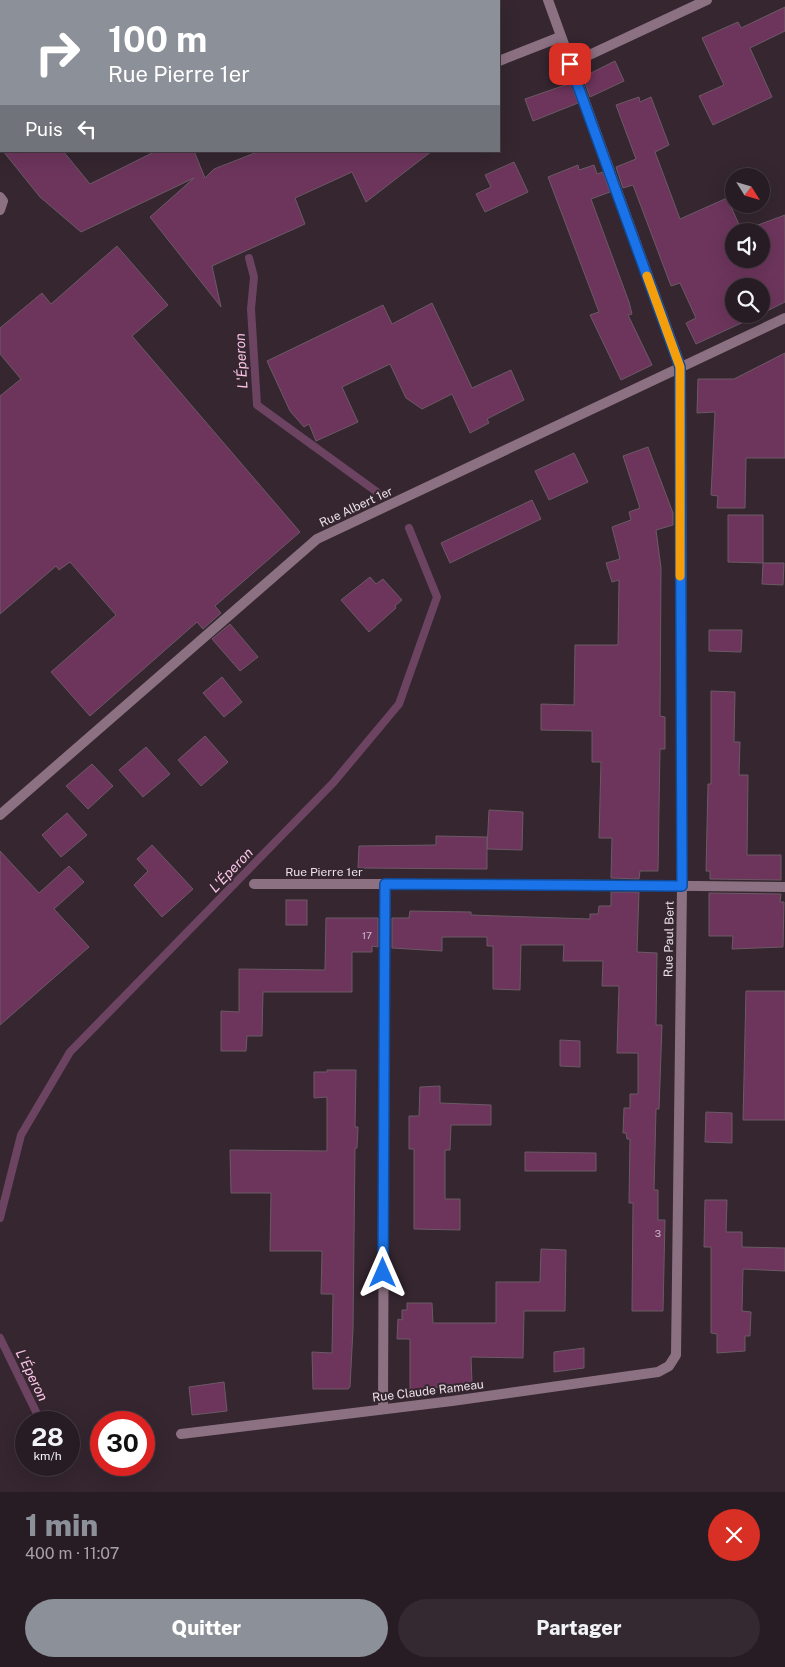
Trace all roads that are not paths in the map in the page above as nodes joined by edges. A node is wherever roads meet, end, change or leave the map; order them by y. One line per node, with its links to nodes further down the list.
1 (548, 0): 3 (street, Rue Paul Bert)
2 (707, 0): 5 (street)
3 (560, 37): 4 (street); 5 (street, Rue Paul Bert)
4 (500, 61)
5 (570, 64): 9 (street, Rue Paul Bert)
6 (0, 197): 7 (street)
7 (0, 210)
8 (785, 318): 9 (street, Rue Albert 1er)
9 (680, 367): 10 (street, Rue Albert 1er); 13 (street, Rue Paul Bert)
10 (0, 815)
11 (254, 884): 12 (street, Rue Pierre 1er)
12 (385, 884): 13 (street, Rue Pierre 1er); 16 (street)
13 (682, 886): 14 (street, Rue Pierre 1er); 15 (street, Rue Paul Bert)
14 (785, 887)
15 (673, 1360): 16 (street, Rue Claude Rameau)
16 (383, 1409): 17 (street, Rue Claude Rameau)
17 (181, 1434)

